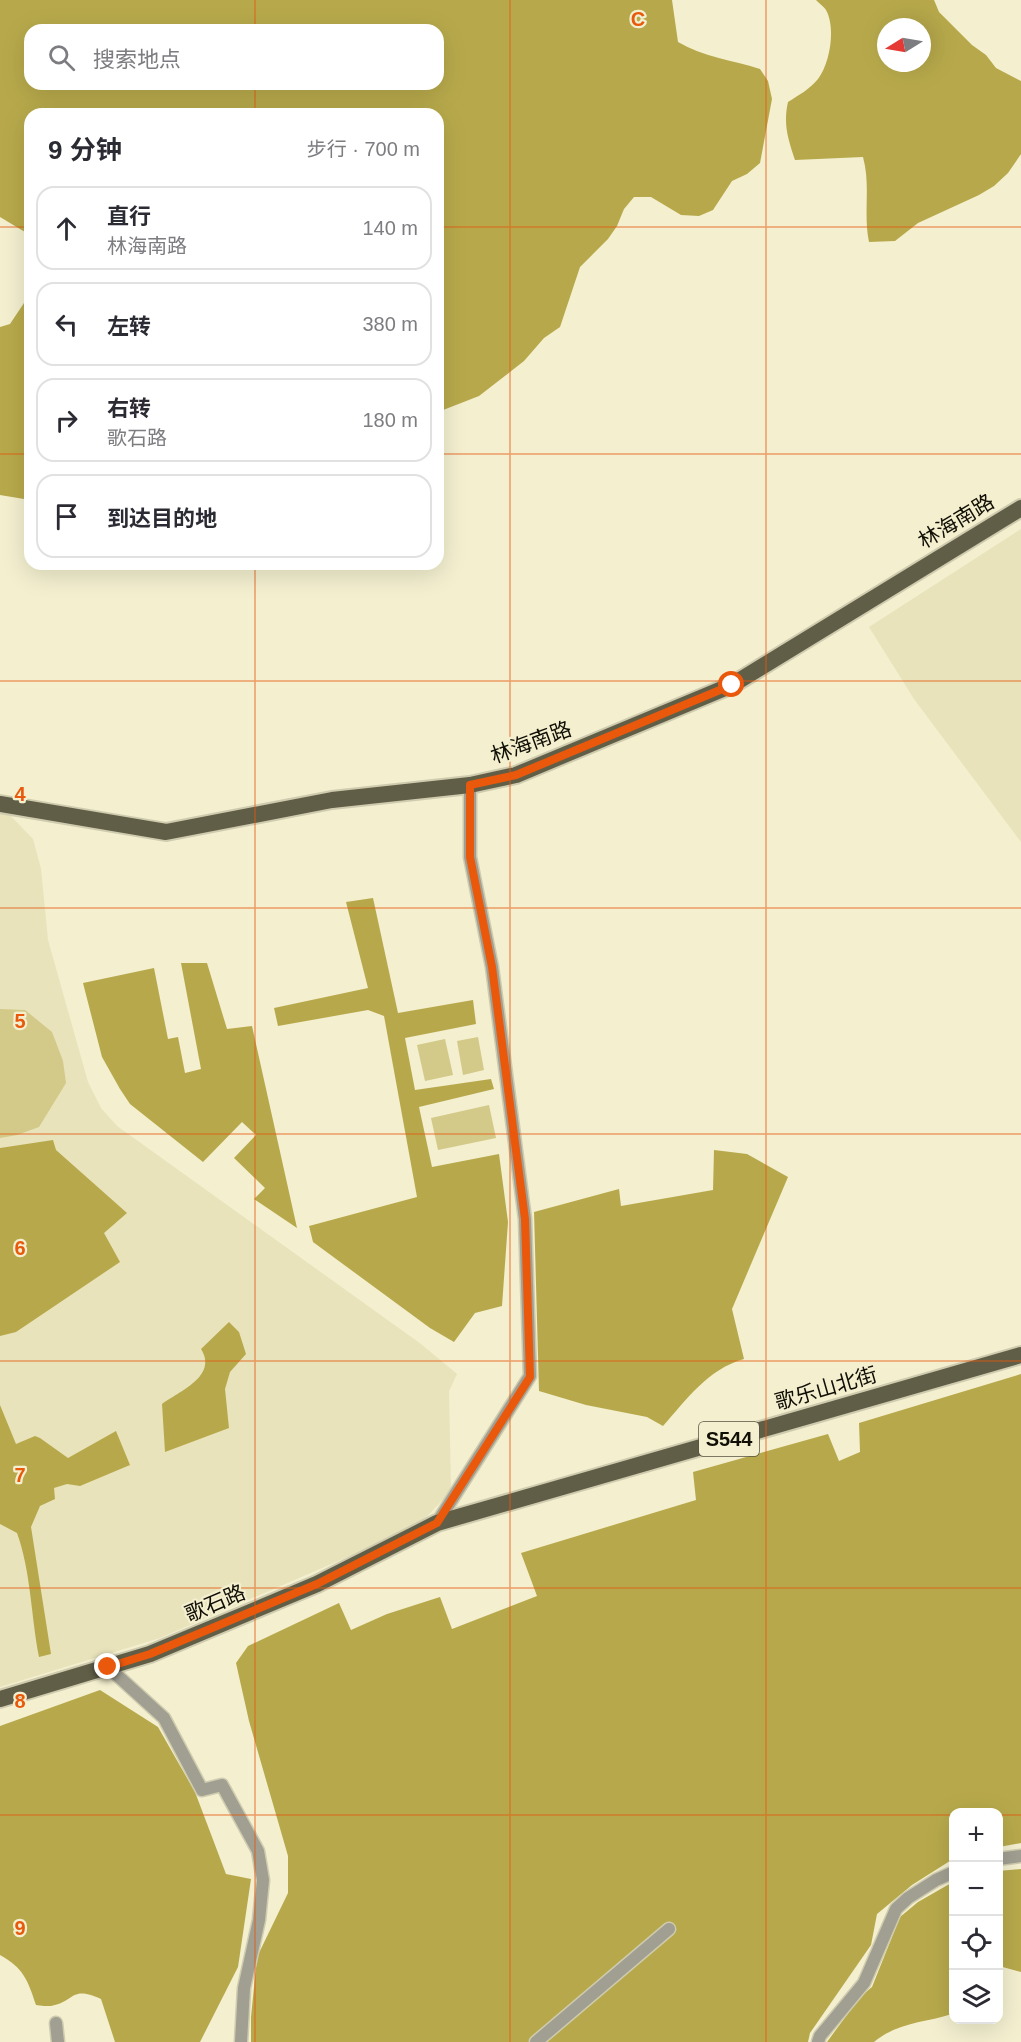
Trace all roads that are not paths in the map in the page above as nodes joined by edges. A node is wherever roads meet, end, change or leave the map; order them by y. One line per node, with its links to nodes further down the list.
1 (1021, 508): 2 (main road, 林海南路)
2 (470, 785): 3 (main road, 林海南路); 5 (street)
3 (0, 804)
4 (1021, 1355): 5 (main road, 歌乐山北街 / S544)
5 (437, 1523): 6 (main road, 歌石路 / S544)
6 (108, 1667): 7 (main road, 歌石路 / S544); 14 (street)
7 (0, 1699)
8 (1021, 1856): 9 (street)
9 (1003, 1858)
10 (949, 1874): 16 (street)
11 (669, 1929): 15 (street)
12 (56, 2023): 13 (street)
13 (58, 2042)
14 (241, 2042)
15 (536, 2042)
16 (818, 2042)

